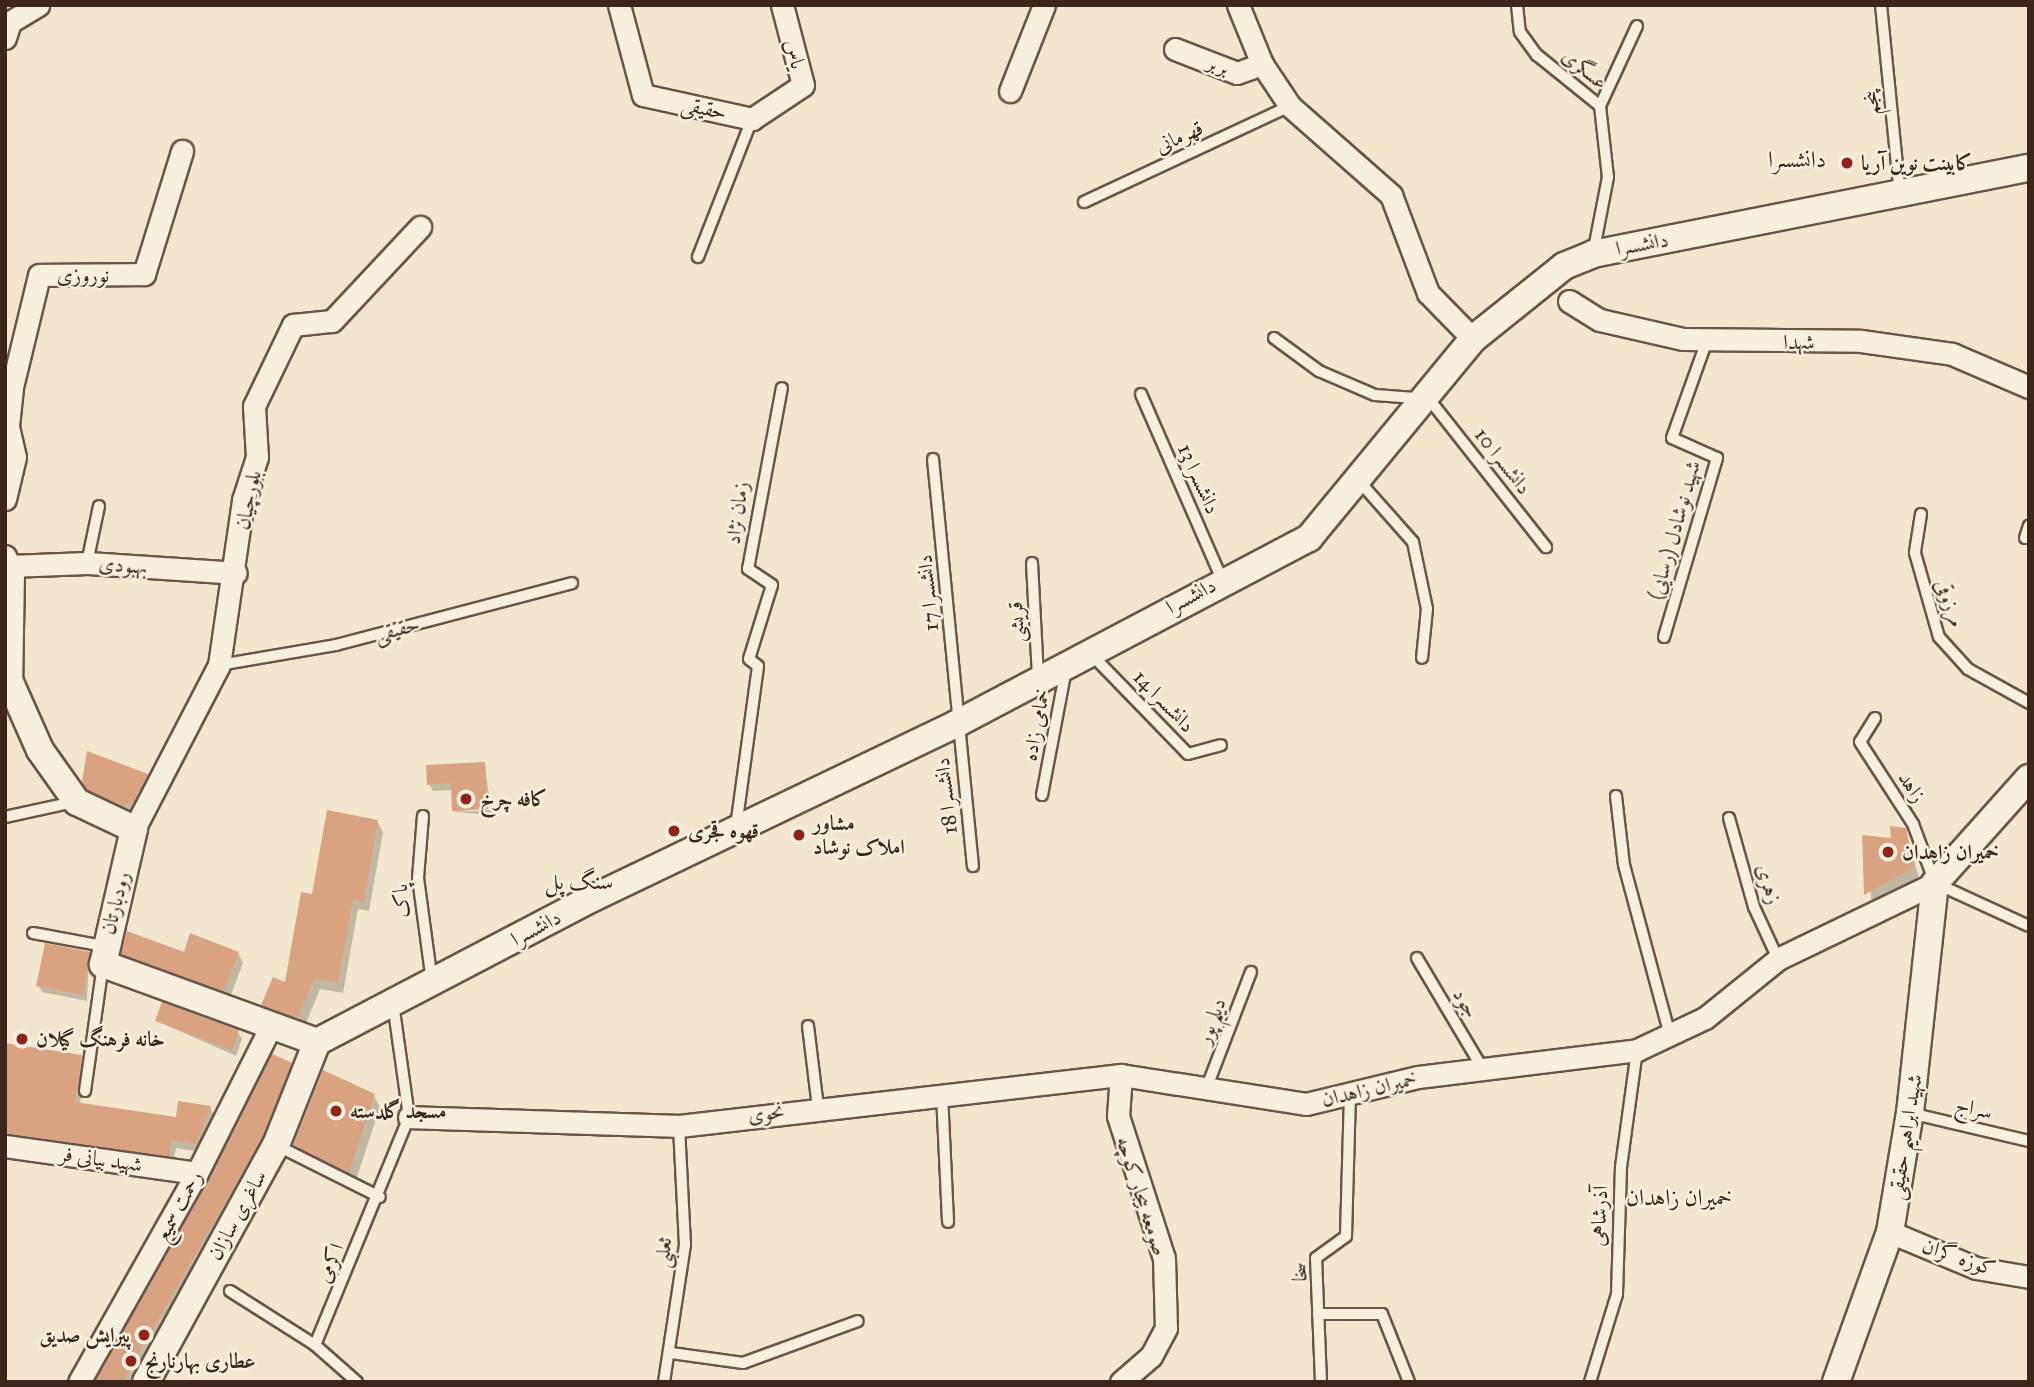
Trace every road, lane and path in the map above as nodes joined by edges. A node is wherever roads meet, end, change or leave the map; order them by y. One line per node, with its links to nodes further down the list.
1 (38, 5): 9 (street)
2 (620, 5): 15 (street, حقیقی)
3 (782, 5): 15 (street, یاس)
4 (1044, 5): 12 (street)
5 (1238, 5): 11 (street)
6 (1517, 5): 14 (lane, عسگری)
7 (1881, 5): 18 (lane, پنجم)
8 (1637, 26): 14 (lane)
9 (5, 37)
10 (1175, 49): 11 (street, بربر)
11 (1262, 64): 13 (street)
12 (1010, 91)
13 (1290, 106): 19 (lane, قهرمانی); 25 (street)
14 (1600, 106): 21 (lane, عسگری)
15 (752, 119): 22 (lane, حقیقی)
16 (182, 151): 27 (street, نوروزی)
17 (2029, 167): 18 (street, دانشسرا)
18 (1900, 197): 21 (street, دانشسرا)
19 (1084, 202)
20 (420, 227): 43 (street, بلورچیان)
21 (1593, 254): 25 (street, دانشسرا)
22 (698, 257)
23 (1569, 302): 26 (street, شهدا)
24 (1274, 338): 31 (lane)
25 (1473, 339): 31 (street, دانشسرا)
26 (1707, 340): 28 (street, شهدا); 46 (lane, شهید نوشادل (رسایی))
27 (10, 376): 34 (street, نوروزی)
28 (2029, 387)
29 (782, 388): 64 (lane, زمان نژاد)
30 (1141, 394): 44 (lane, دانشسرا 13)
31 (1429, 398): 33 (street, دانشسرا); 39 (lane, دانشسرا 10)
32 (933, 459): 54 (lane, دانشسرا 17)
33 (1359, 481): 44 (street, دانشسرا); 48 (lane)
34 (5, 499)
35 (99, 506): 41 (lane)
36 (1921, 514): 52 (lane, مرزوقی)
37 (2029, 526): 38 (lane)
38 (2025, 538)
39 (1546, 547)
40 (7, 561): 41 (street, بهبودی); 50 (street)
41 (87, 563): 43 (street, بهبودی)
42 (1032, 563): 51 (lane, قریشی)
43 (236, 573): 49 (street, بلورچیان)
44 (1222, 579): 47 (street, دانشسرا)
45 (572, 583): 49 (lane, حقیقی)
46 (1664, 637)
47 (1078, 657): 51 (street, دانشسرا); 55 (lane, دانشسرا 14); 57 (lane, خمامی زاده)
48 (1422, 658)
49 (219, 666): 63 (street, بلورچیان)
50 (8, 677): 59 (street)
51 (1038, 679): 54 (street, دانشسرا)
52 (2029, 703)
53 (1875, 718): 66 (lane, زاهد)
54 (958, 723): 64 (street, دانشسرا); 65 (lane, دانشسرا 18)
55 (1221, 745)
56 (2029, 778): 66 (street, خمیران زاهدان)
57 (1042, 794)
58 (1616, 796): 77 (lane)
59 (77, 802): 61 (lane); 63 (street)
60 (423, 816): 73 (lane, پاک)
61 (5, 817)
62 (1729, 818): 71 (lane, زهری)
63 (134, 829): 69 (street, رودبارتان)
64 (736, 834): 73 (street, دانشسرا)
65 (973, 866)
66 (1935, 883): 67 (lane); 71 (street, خمیران زاهدان); 87 (street, شهید ابراهیم حقیقی)
67 (2029, 926)
68 (33, 933): 69 (lane)
69 (103, 955): 75 (street, رودبارتان); 83 (lane)
70 (1417, 958): 80 (lane, جود)
71 (1778, 959): 77 (street, خمیران زاهدان)
72 (1251, 972): 82 (lane, دیلم پور)
73 (432, 982): 74 (street, دانشسرا)
74 (393, 1003): 78 (street, دانشسرا); 88 (lane)
75 (271, 1026): 78 (street, رودبارتان); 93 (street, رحمت سمیع)
76 (808, 1026): 86 (lane)
77 (1670, 1036): 79 (street, خمیران زاهدان)
78 (317, 1042): 91 (street, ساغری سازان)
79 (1637, 1050): 80 (street, خمیران زاهدان); 110 (lane, آذرشاهی)
80 (1483, 1069): 85 (street, خمیران زاهدان)
81 (1121, 1075): 82 (street, خمیران زاهدان); 84 (street, نحوی); 107 (street, صومعه بیجار کوچه)
82 (1208, 1084): 85 (street, خمیران زاهدان)
83 (85, 1091)
84 (942, 1094): 86 (street, نحوی); 95 (lane)
85 (1350, 1094): 99 (lane, سخا)
86 (818, 1107): 89 (street, نحوی)
87 (1910, 1113): 90 (lane, سراج); 96 (street, شهید ابراهیم حقیقی)
88 (409, 1117): 89 (street, نحوی); 94 (lane, اکرمی)
89 (679, 1126): 102 (lane, ثعلبی)
90 (2028, 1141)
91 (275, 1145): 94 (lane); 104 (street, ساغری سازان)
92 (5, 1146): 93 (street, شهید بیانی فر)
93 (197, 1173): 103 (street, رحمت سمیع)
94 (380, 1197): 101 (lane, اکرمی)
95 (948, 1222)
96 (1890, 1232): 97 (street, کوزه گران); 111 (street, شهید ابراهیم حقیقی)
97 (2029, 1277)
98 (230, 1291): 101 (lane)
99 (1318, 1314): 108 (lane, سخا); 109 (lane)
100 (858, 1321): 102 (lane)
101 (315, 1345): 105 (lane)
102 (671, 1353): 106 (lane, ثعلبی)
103 (79, 1382)
104 (146, 1382)
105 (357, 1382)
106 (664, 1382)
107 (1121, 1382)
108 (1321, 1382)
109 (1409, 1382)
110 (1590, 1382)
111 (1836, 1382)

